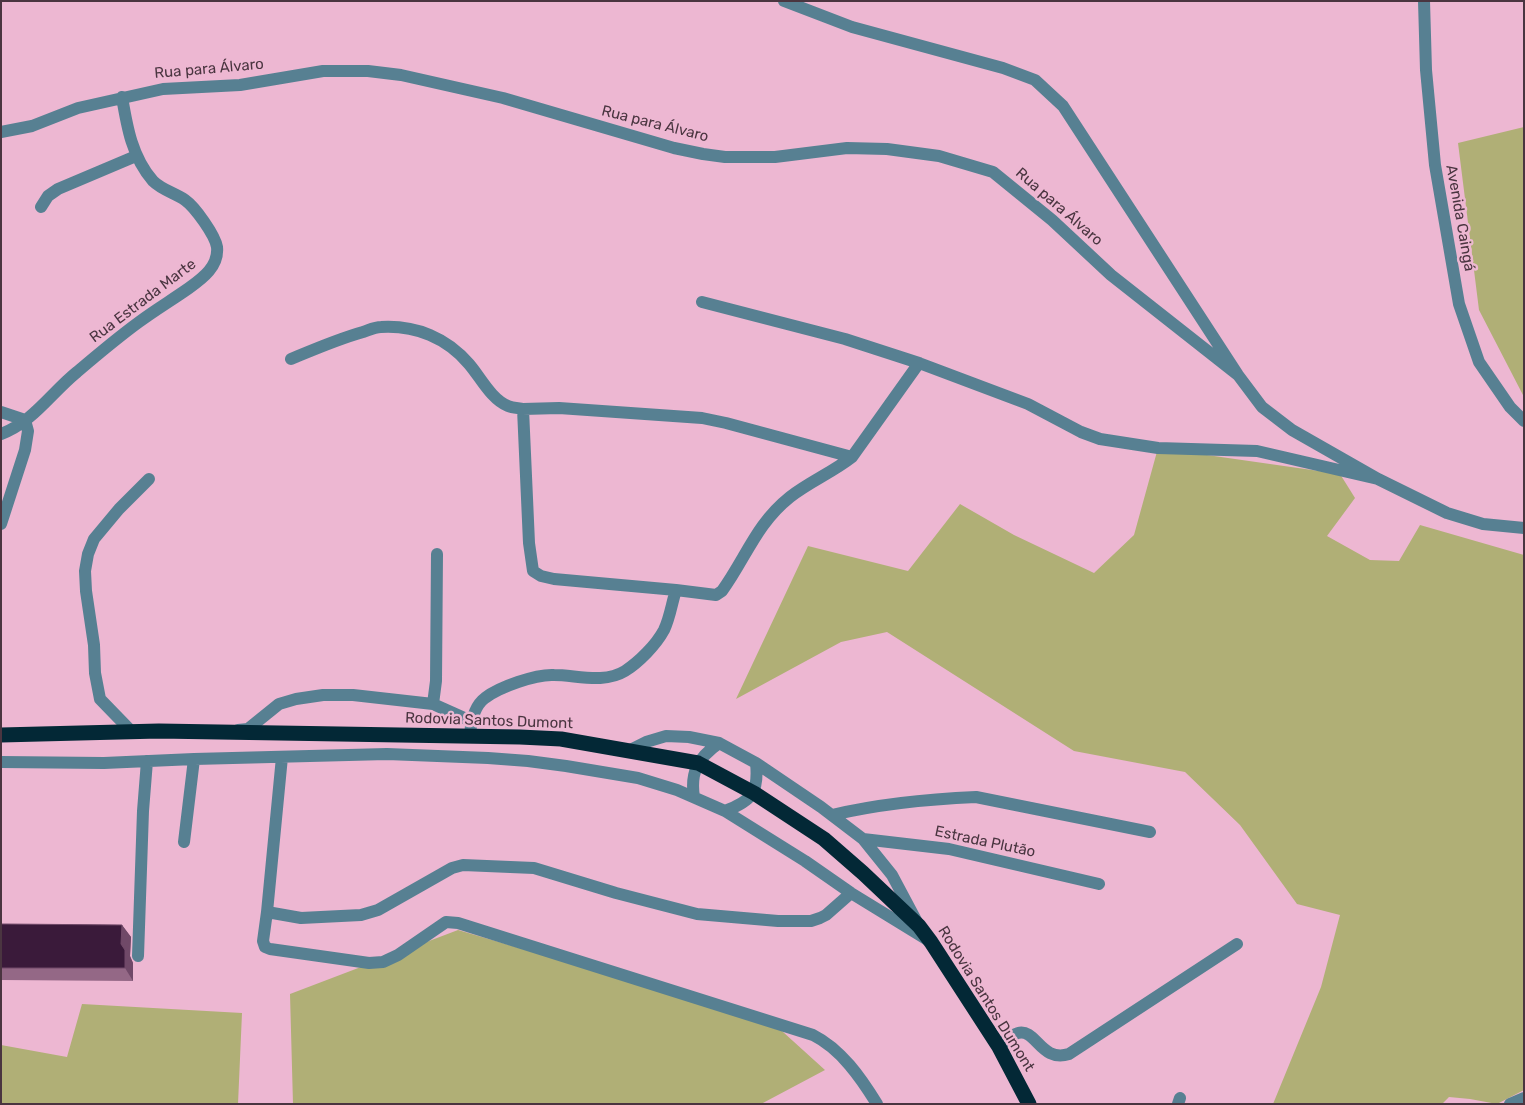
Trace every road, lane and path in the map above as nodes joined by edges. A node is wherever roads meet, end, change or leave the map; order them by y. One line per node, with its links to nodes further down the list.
1 (784, 1): 10 (street)
2 (1424, 1): 14 (street, Avenida Caingá)
3 (122, 97): 4 (street, Rua para Álvaro); 5 (street, Rua Estrada Marte); 10 (street, Rua para Álvaro)
4 (1, 132)
5 (136, 156): 6 (street); 13 (street, Rua Estrada Marte)
6 (41, 207)
7 (702, 302): 9 (street)
8 (291, 359): 11 (street)
9 (919, 363): 16 (street); 18 (street)
10 (1238, 375): 18 (street)
11 (523, 409): 16 (street); 22 (street)
12 (1, 412): 13 (street)
13 (25, 420): 15 (street, Rua Estrada Marte); 19 (street)
14 (1524, 421)
15 (1, 434)
16 (852, 457): 22 (street)
17 (149, 479): 26 (street)
18 (1378, 479): 20 (street)
19 (1, 524)
20 (1524, 528)
21 (437, 554): 23 (street)
22 (676, 590): 24 (street)
23 (433, 704): 24 (street); 25 (street)
24 (471, 728): 25 (highway, Rodovia Santos Dumont); 29 (highway, Rodovia Santos Dumont)
25 (159, 731): 26 (highway, Rodovia Santos Dumont)
26 (132, 732): 27 (highway, Rodovia Santos Dumont)
27 (1, 735)
28 (719, 743): 29 (street); 34 (street); 35 (street)
29 (628, 751): 34 (highway, Rodovia Santos Dumont)
30 (282, 757): 31 (street); 37 (street); 45 (street)
31 (194, 759): 32 (street); 42 (street)
32 (147, 761): 33 (street); 49 (street)
33 (1, 762)
34 (698, 763): 36 (highway, Rodovia Santos Dumont); 37 (street)
35 (756, 763): 36 (street); 39 (street)
36 (754, 793): 38 (street); 46 (highway, Rodovia Santos Dumont)
37 (694, 798): 38 (street)
38 (725, 812): 44 (street)
39 (832, 815): 40 (street); 41 (street)
40 (1150, 832)
41 (863, 839): 43 (street, Estrada Plutão); 46 (street)
42 (184, 842)
43 (1099, 884)
44 (850, 893): 45 (street); 47 (street)
45 (267, 912): 52 (street)
46 (919, 926): 47 (highway, Rodovia Santos Dumont)
47 (931, 942): 50 (highway, Rodovia Santos Dumont)
48 (1237, 944): 50 (street)
49 (138, 956)
50 (999, 1047): 53 (highway, Rodovia Santos Dumont)
51 (1524, 1098): 54 (street)
52 (877, 1104)
53 (1030, 1104)
54 (1510, 1104)

